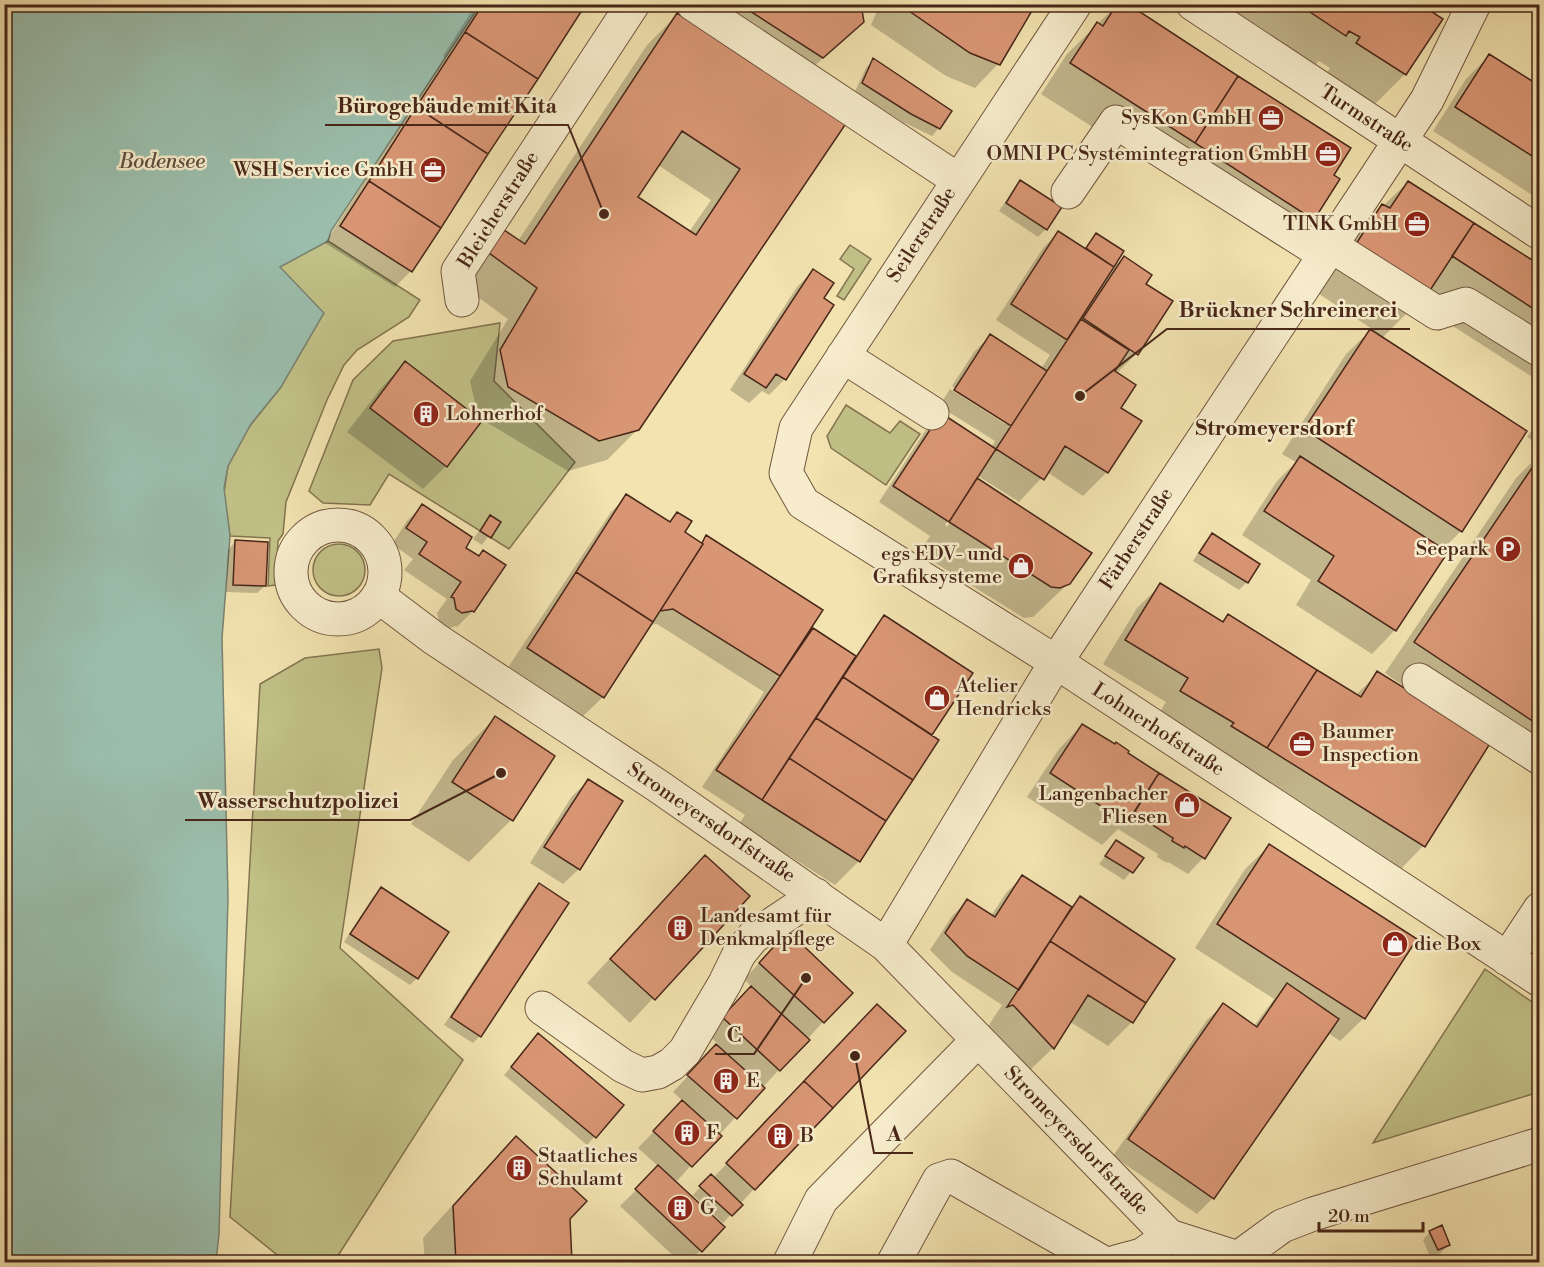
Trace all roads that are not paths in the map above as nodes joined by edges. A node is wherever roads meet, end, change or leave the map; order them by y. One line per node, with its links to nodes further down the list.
1 (633, 4): 11 (street, Bleicherstraße)
2 (693, 4): 7 (street)
3 (1075, 4): 7 (street, Seilerstraße)
4 (1193, 4): 6 (street, Turmstraße)
5 (1474, 4): 6 (street, Färberstraße)
6 (1399, 140): 9 (street, Turmstraße); 10 (street, Färberstraße)
7 (958, 180): 13 (street, Seilerstraße)
8 (1068, 192): 10 (street)
9 (1539, 232)
10 (1327, 249): 12 (street); 17 (street, Färberstraße)
11 (462, 300)
12 (1539, 350)
13 (843, 356): 14 (street); 15 (street, Seilerstraße)
14 (932, 413)
15 (786, 473): 17 (street, Lohnerhofstraße)
16 (378, 596): 20 (street, Stromeyersdorfstraße)
17 (1056, 662): 22 (street, Färberstraße); 23 (street, Lohnerhofstraße)
18 (1419, 680): 19 (street)
19 (1539, 758)
20 (816, 895): 22 (street, Stromeyersdorfstraße); 25 (street)
21 (1539, 909): 23 (street)
22 (886, 945): 26 (street, Stromeyersdorfstraße)
23 (1507, 959): 24 (street, Lohnerhofstraße)
24 (1539, 980)
25 (542, 1008)
26 (977, 1041): 28 (street, Stromeyersdorfstraße); 30 (street)
27 (1539, 1144): 29 (street)
28 (1168, 1236): 29 (street, Stromeyersdorfstraße); 33 (street)
29 (1238, 1261)
30 (790, 1263)
31 (894, 1263): 32 (street)
32 (1102, 1263)
33 (1116, 1263)

